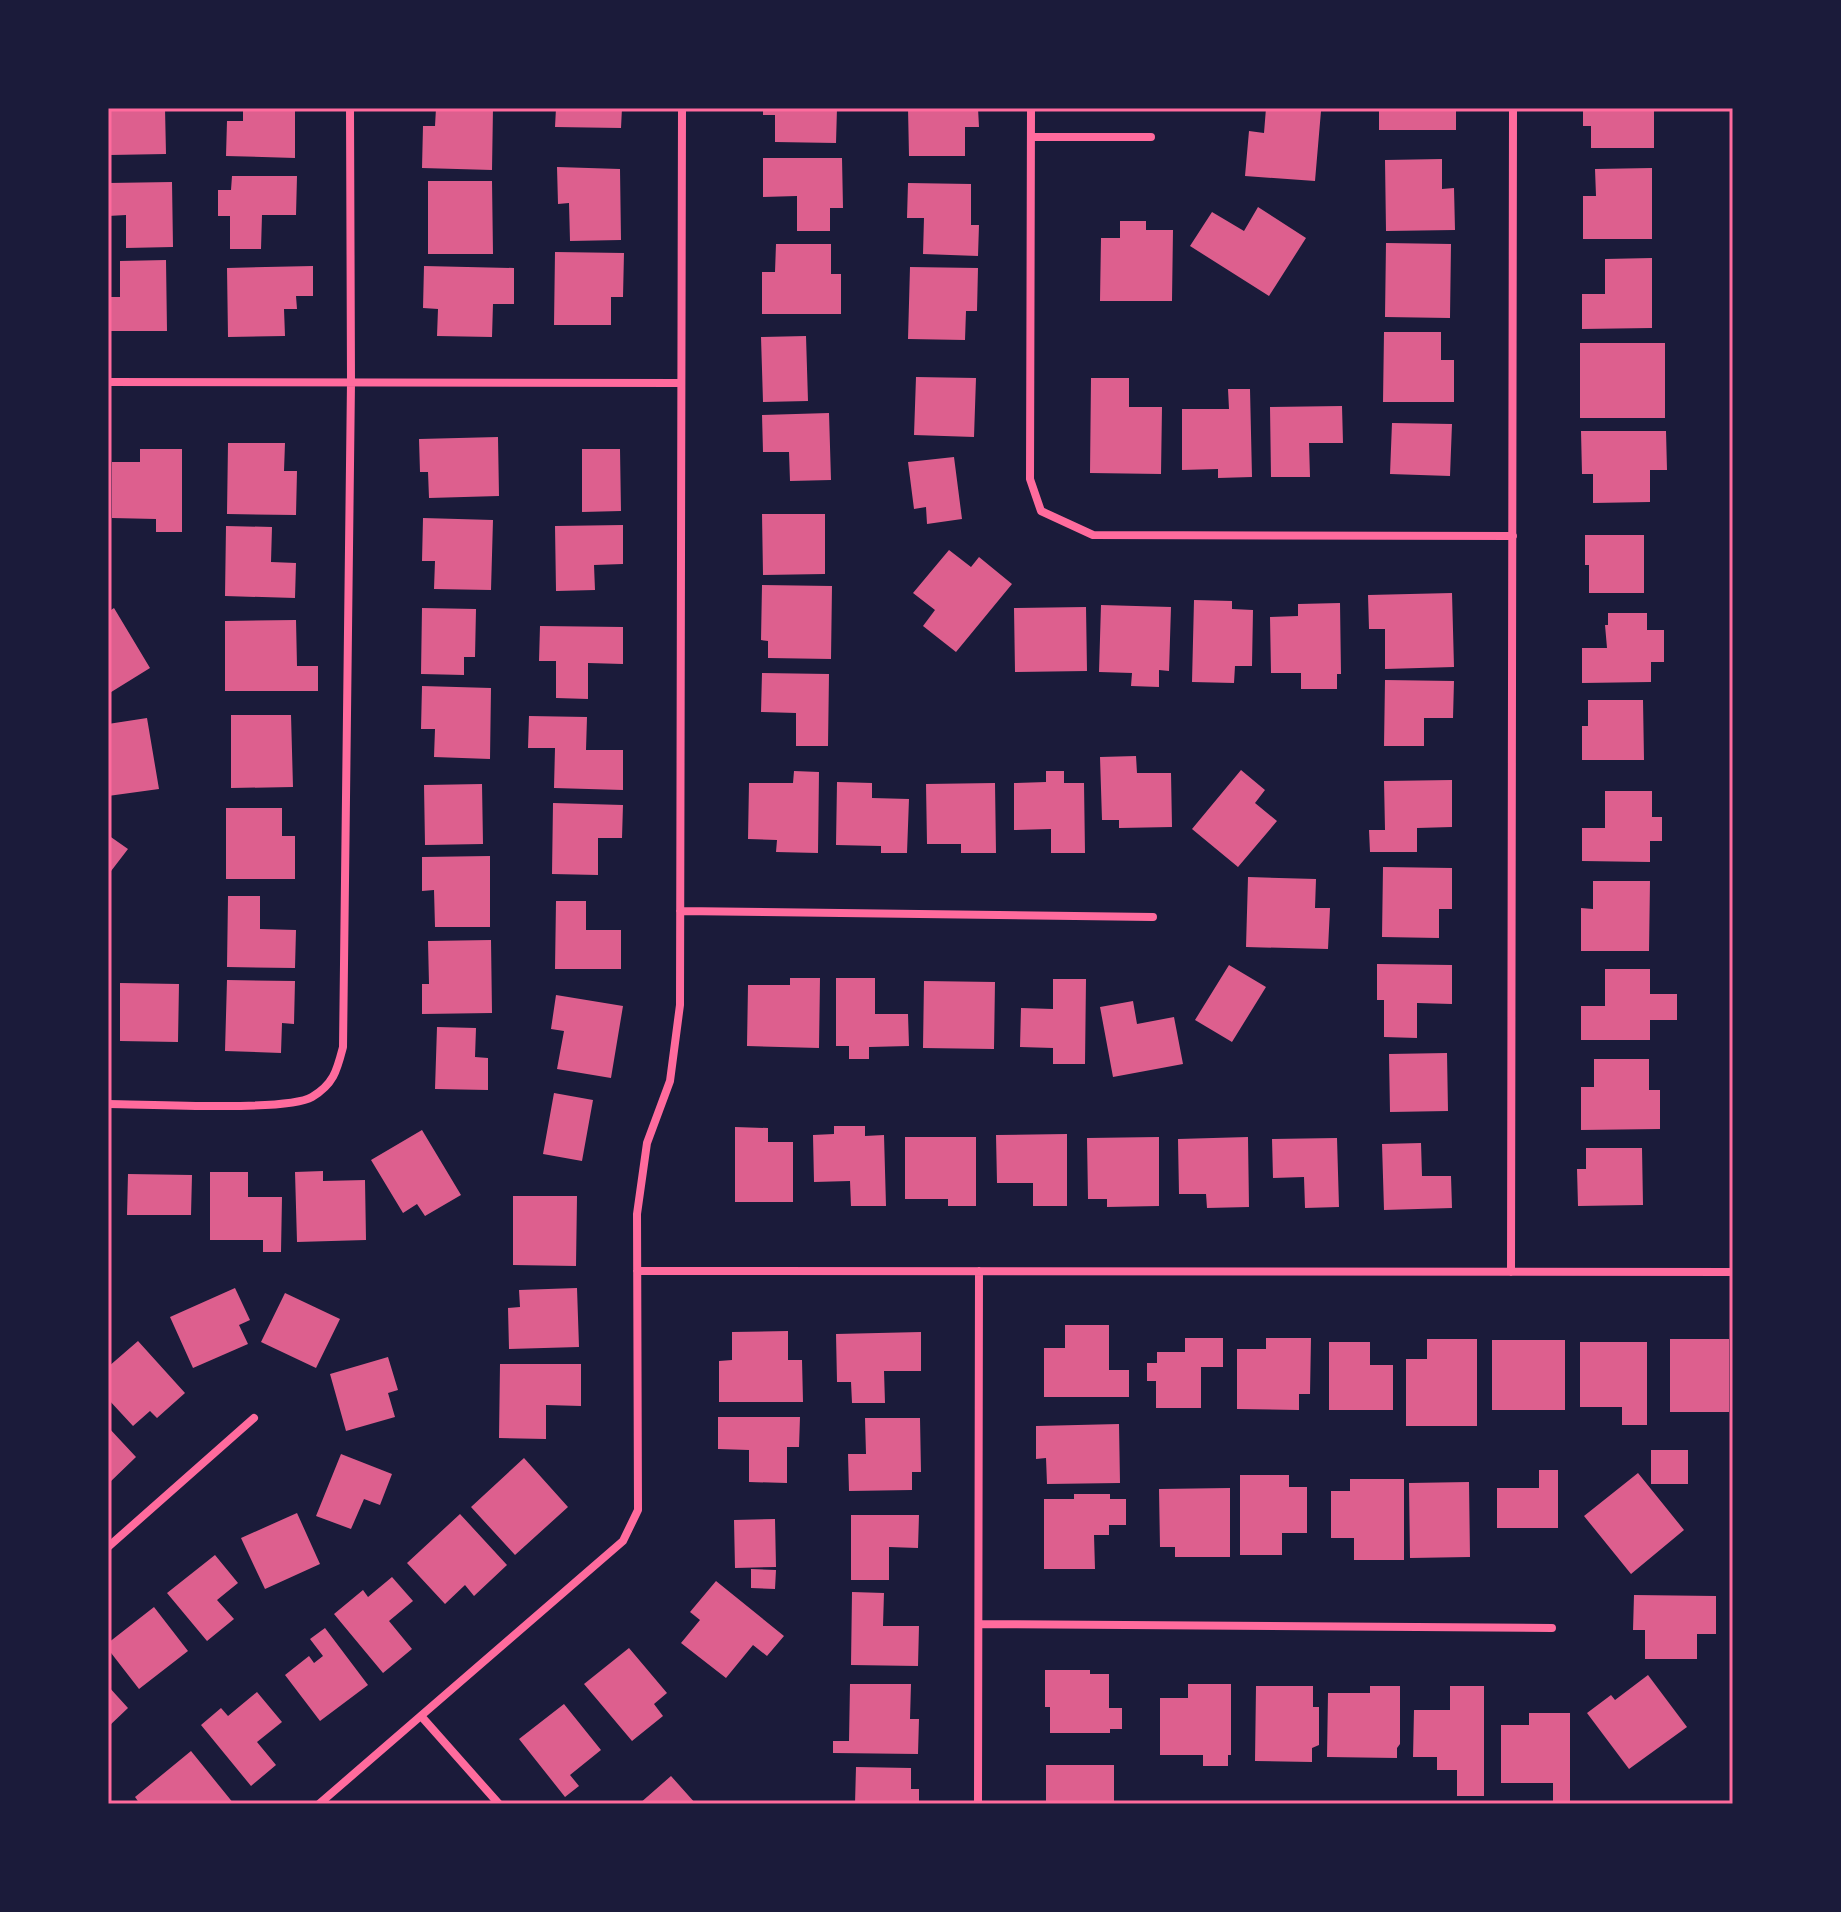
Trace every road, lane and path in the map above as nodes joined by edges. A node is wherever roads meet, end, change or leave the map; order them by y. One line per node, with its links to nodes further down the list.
1 (350, 108): 8 (street)
2 (682, 108): 9 (street)
3 (1031, 108): 5 (street)
4 (1513, 108): 10 (street)
5 (1031, 137): 6 (street); 10 (street)
6 (1151, 137)
7 (108, 382): 8 (street)
8 (351, 382): 9 (street); 13 (street)
9 (681, 383): 11 (street)
10 (1513, 536): 16 (street)
11 (680, 911): 12 (street); 14 (street)
12 (1153, 917)
13 (108, 1104)
14 (637, 1271): 15 (street); 22 (street)
15 (979, 1271): 16 (street); 20 (street)
16 (1511, 1272): 17 (street)
17 (1733, 1272)
18 (254, 1418): 19 (street)
19 (108, 1547)
20 (979, 1624): 21 (street); 25 (street)
21 (1552, 1628)
22 (421, 1716): 23 (street); 24 (street)
23 (319, 1804)
24 (499, 1804)
25 (978, 1804)

